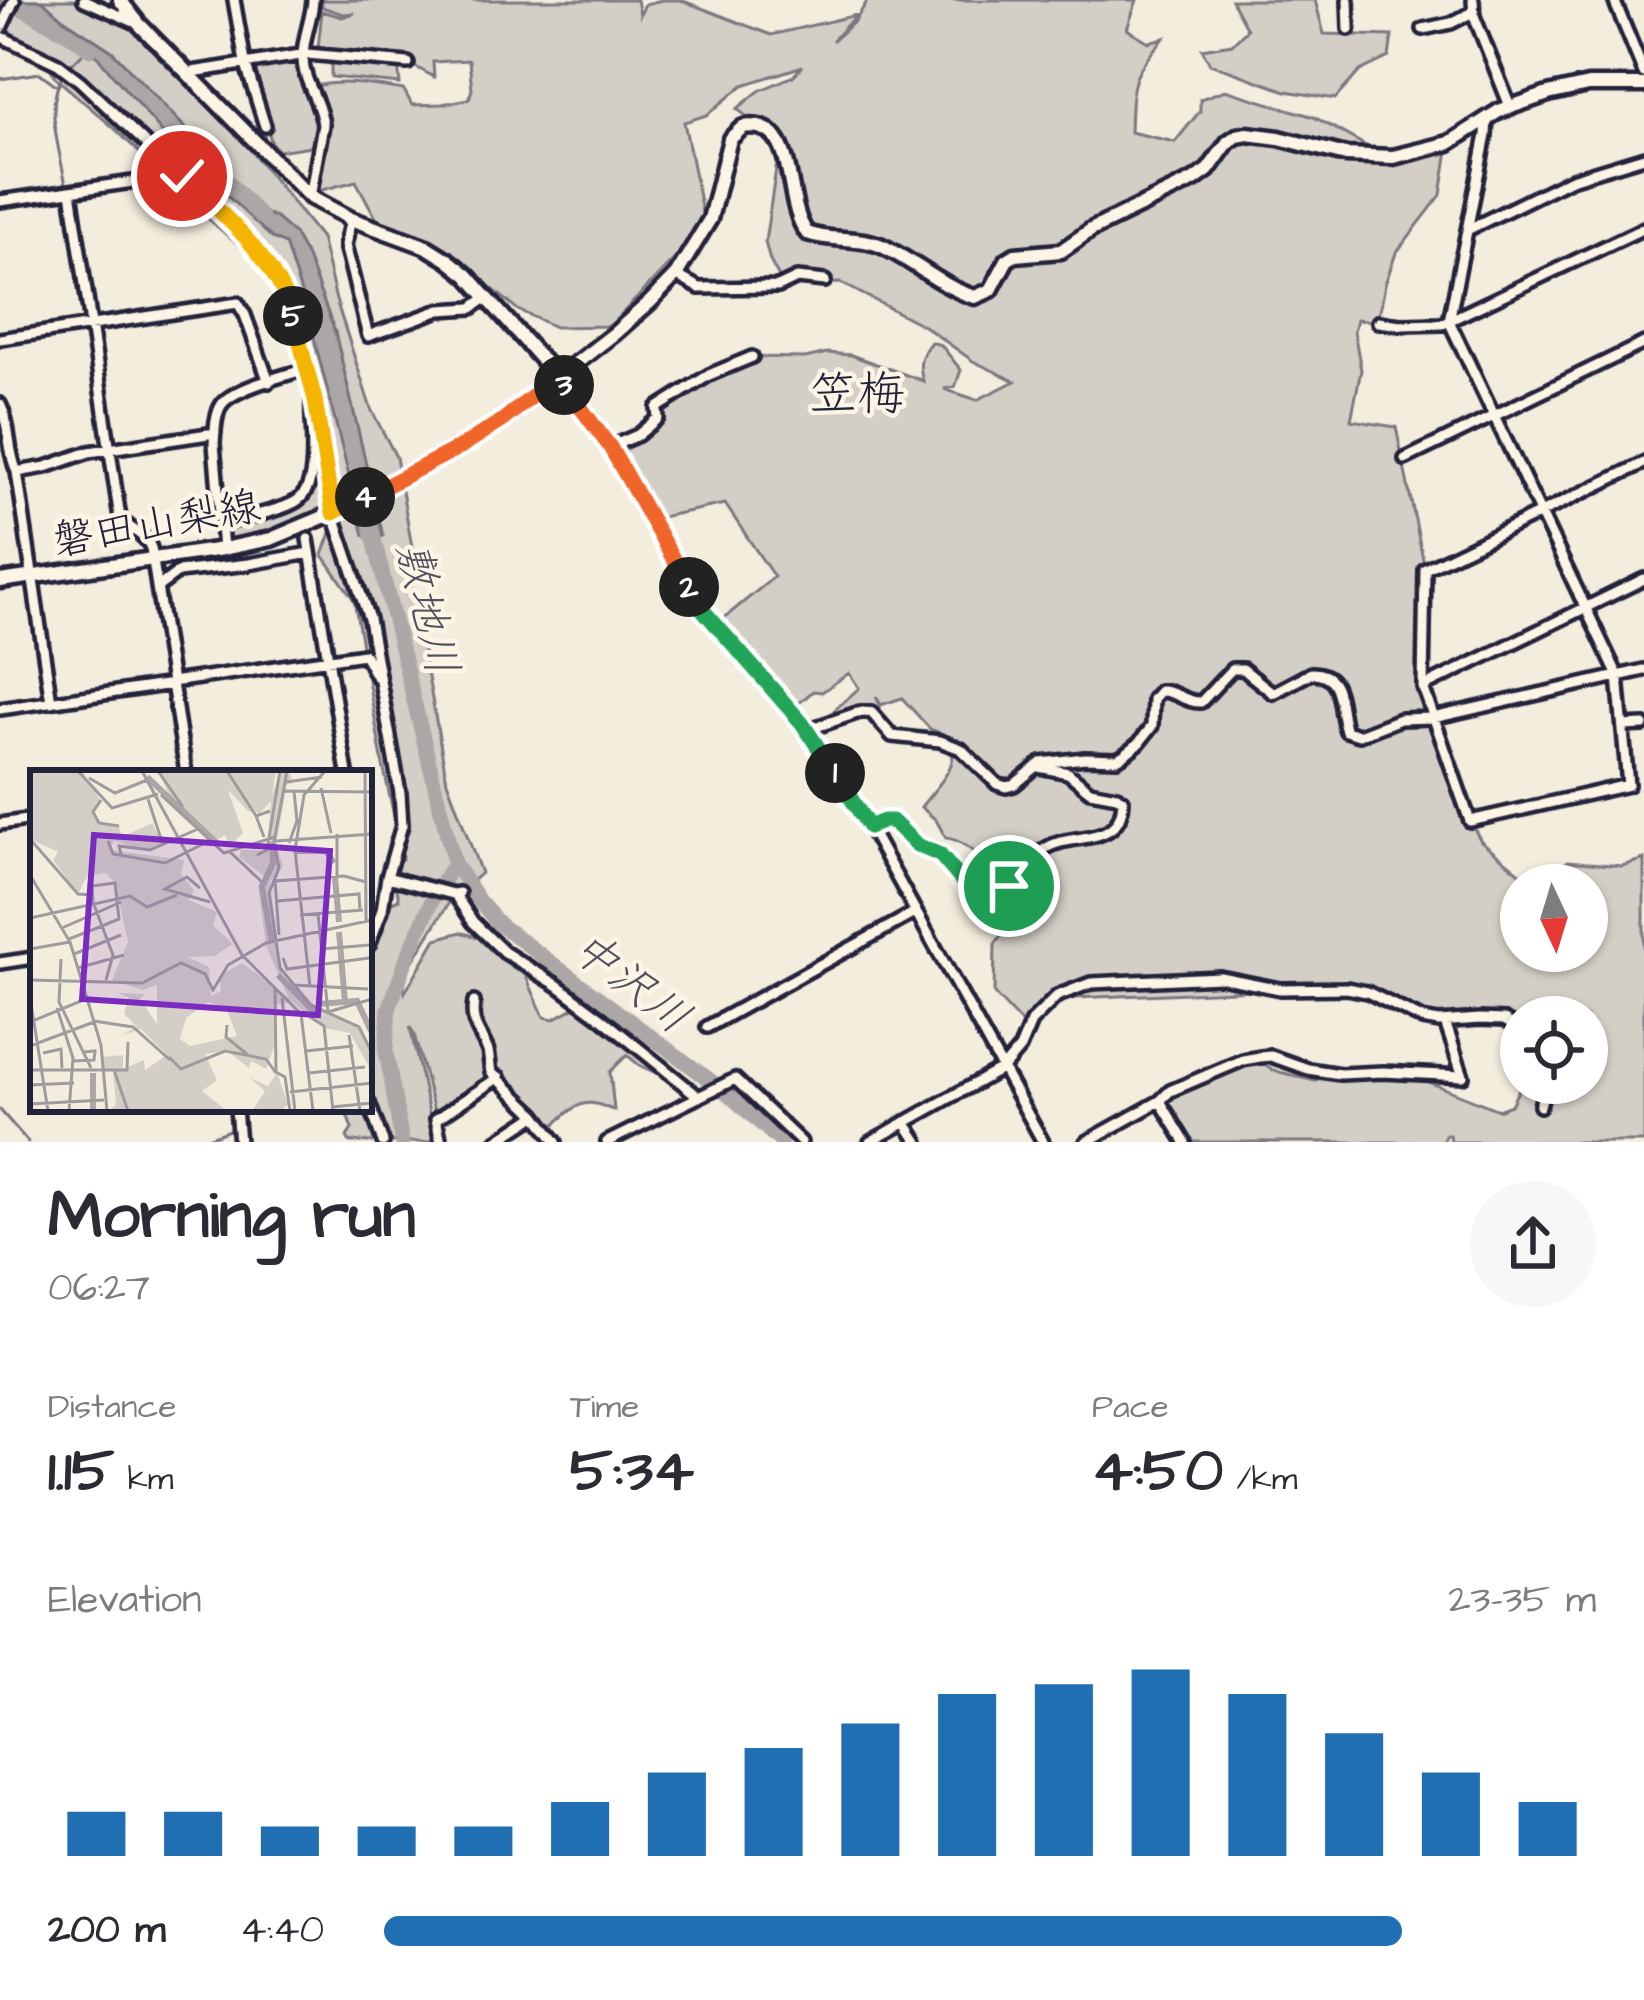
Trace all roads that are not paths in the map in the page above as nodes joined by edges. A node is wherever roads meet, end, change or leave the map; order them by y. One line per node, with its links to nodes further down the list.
1 (14, 0): 12 (street)
2 (84, 0): 9 (street)
3 (120, 0): 9 (main road)
4 (234, 0): 14 (street)
5 (313, 0): 13 (street)
6 (1348, 0): 10 (street)
7 (1615, 0): 17 (street)
8 (1473, 6): 11 (street); 19 (street)
9 (139, 24): 16 (main road)
10 (1349, 29)
11 (1423, 29)
12 (0, 32): 26 (street)
13 (302, 56): 14 (street); 15 (street); 24 (street)
14 (245, 62): 16 (street); 21 (street)
15 (408, 63)
16 (186, 73): 24 (main road)
17 (1644, 74)
18 (1644, 85): 19 (main road)
19 (1510, 106): 20 (main road)
20 (1487, 117): 29 (street); 30 (main road, 磐田山梨線)
21 (265, 126)
22 (1644, 157): 29 (street)
23 (71, 191): 25 (street); 26 (street); 35 (street)
24 (310, 197): 27 (main road)
25 (0, 201)
26 (212, 206): 39 (street)
27 (351, 219): 32 (main road); 32 (street)
28 (1644, 228): 33 (street)
29 (1467, 230): 33 (street)
30 (676, 274): 31 (street); 40 (main road, 磐田山梨線)
31 (825, 281)
32 (487, 297): 40 (main road)
33 (1449, 321): 34 (street); 44 (street)
34 (1378, 322)
35 (91, 325): 36 (street); 41 (street); 47 (street)
36 (0, 339)
37 (1644, 343): 44 (street)
38 (752, 357): 46 (street)
39 (306, 369): 41 (street); 42 (street)
40 (557, 377): 46 (street); 53 (main road, 磐田山梨線)
41 (269, 382): 45 (street)
42 (313, 390): 52 (street); 53 (street)
43 (0, 404): 51 (street)
44 (1493, 416): 48 (street); 54 (street)
45 (215, 433): 47 (street); 56 (street)
46 (610, 447): 77 (street)
47 (110, 448): 51 (street); 60 (street)
48 (1405, 459)
49 (1644, 463): 54 (street)
50 (0, 464): 51 (street)
51 (15, 467): 61 (street)
52 (293, 503): 55 (street); 56 (street)
53 (335, 512): 58 (main road, 磐田山梨線); 70 (street)
54 (1540, 513): 65 (street); 71 (street)
55 (298, 516)
56 (221, 525): 58 (street)
57 (308, 539): 59 (street)
58 (223, 549): 60 (main road, 磐田山梨線)
59 (310, 553): 64 (street); 66 (street)
60 (154, 560): 61 (main road, 磐田山梨線); 64 (street)
61 (34, 577): 63 (main road, 磐田山梨線); 72 (street)
62 (1644, 579): 65 (street)
63 (0, 581)
64 (158, 586): 69 (street)
65 (1585, 607): 68 (street); 71 (street)
66 (328, 660): 69 (street); 70 (street); 80 (street)
67 (1644, 670): 68 (street)
68 (1618, 676): 74 (street); 76 (street)
69 (172, 683): 72 (street); 79 (street)
70 (381, 686): 84 (street)
71 (1423, 687): 74 (street)
72 (51, 702): 73 (street)
73 (0, 709)
74 (1433, 718): 76 (street); 78 (street)
75 (1644, 725): 76 (street)
76 (1624, 726)
77 (807, 730): 78 (street); 83 (street)
78 (1034, 766): 83 (street)
79 (186, 770)
80 (342, 770)
81 (30, 819): 82 (street)
82 (0, 824)
83 (869, 827): 85 (street)
84 (390, 878): 86 (street); 95 (street)
85 (916, 911): 92 (street); 93 (street)
86 (372, 937)
87 (30, 958): 88 (street)
88 (0, 963)
89 (474, 1002): 94 (street)
90 (1500, 1019): 91 (street)
91 (1444, 1022): 93 (street); 96 (street)
92 (706, 1027)
93 (1003, 1068): 100 (street); 110 (street)
94 (499, 1077): 99 (street); 103 (street)
95 (701, 1096): 106 (street); 107 (street)
96 (1160, 1101): 111 (street); 112 (street)
97 (372, 1111): 102 (street)
98 (236, 1112): 101 (street)
99 (536, 1114): 104 (street); 105 (street)
100 (905, 1122): 108 (street); 109 (street)
101 (238, 1142)
102 (383, 1142)
103 (441, 1142)
104 (495, 1142)
105 (556, 1142)
106 (607, 1142)
107 (801, 1142)
108 (870, 1142)
109 (918, 1142)
110 (1043, 1142)
111 (1086, 1142)
112 (1185, 1142)

